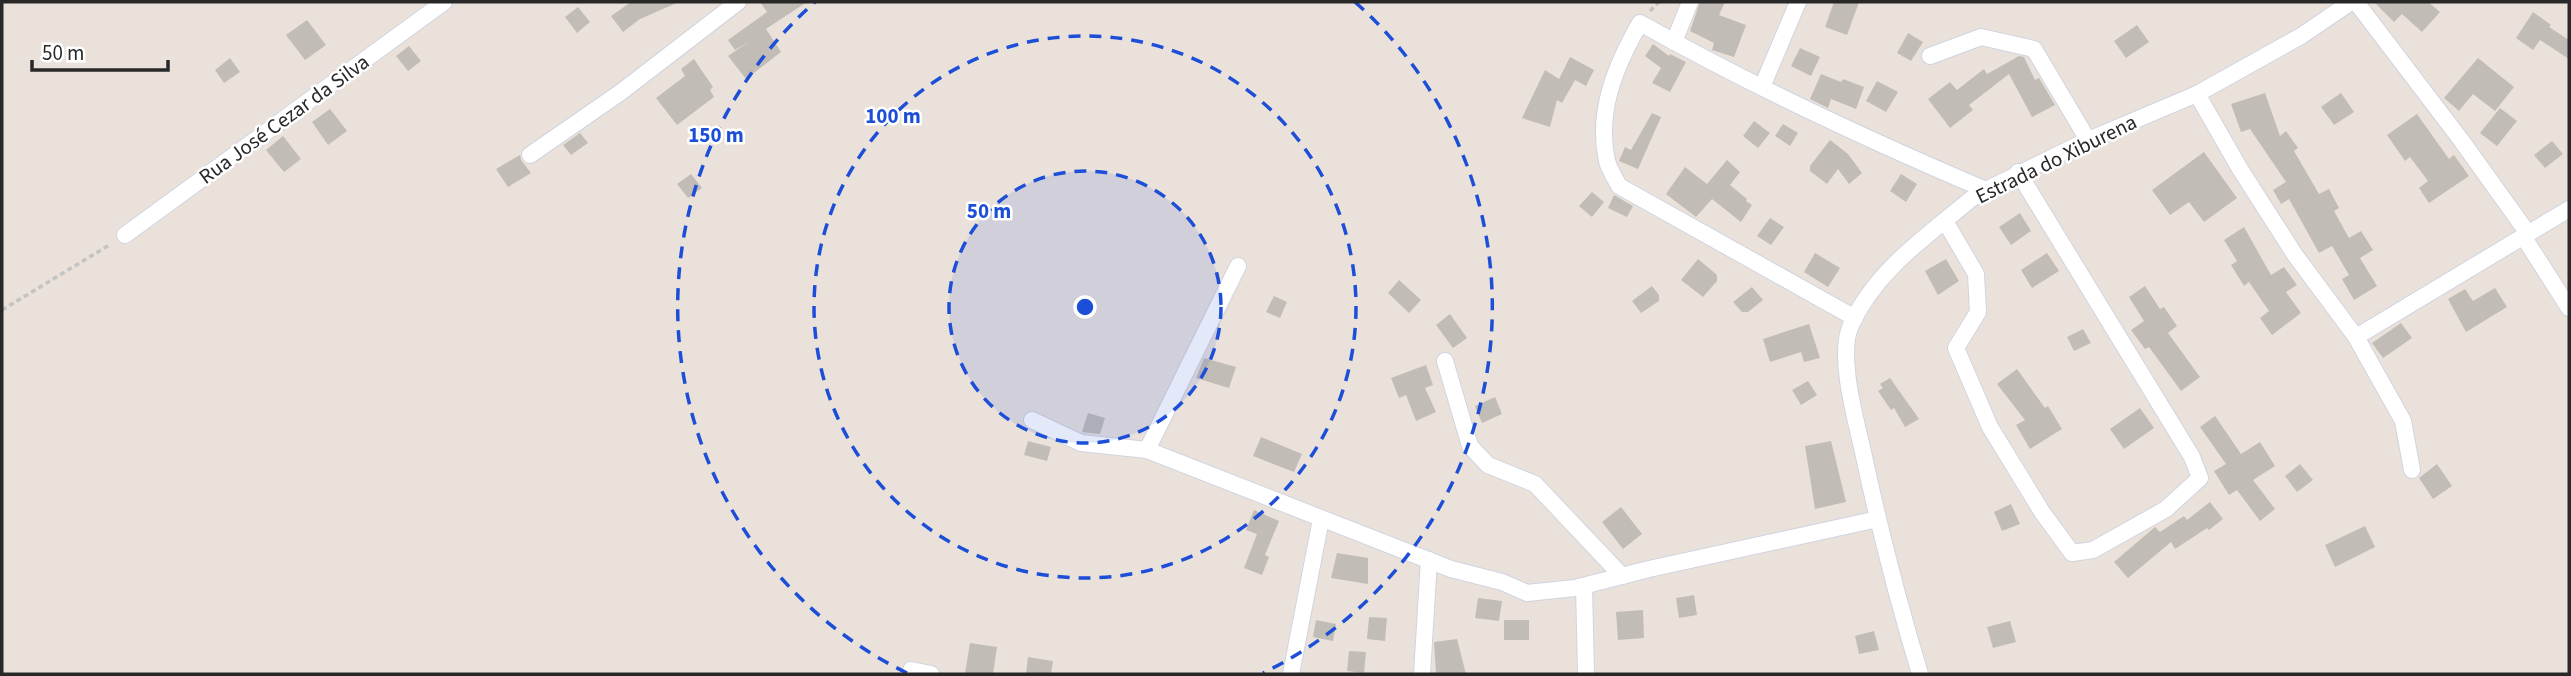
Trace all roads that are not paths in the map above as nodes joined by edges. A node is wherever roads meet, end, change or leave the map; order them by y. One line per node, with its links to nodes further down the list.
1 (738, 2): 11 (street)
2 (1690, 2): 6 (street)
3 (1798, 2): 8 (street)
4 (2354, 2): 9 (street, Estrada do Xiburena); 16 (street)
5 (435, 4): 17 (street, Rua José Cezar da Silva)
6 (1674, 42): 8 (street); 20 (street)
7 (1930, 56): 10 (street)
8 (1762, 88): 13 (street)
9 (2197, 94): 10 (street, Estrada do Xiburena); 21 (street)
10 (2088, 140): 12 (street, Estrada do Xiburena)
11 (530, 155)
12 (2018, 172): 13 (street, Estrada do Xiburena); 15 (street)
13 (1986, 190): 15 (street, Estrada do Xiburena)
14 (2569, 209): 16 (street)
15 (1945, 221): 20 (street, Estrada do Xiburena)
16 (2525, 234): 19 (street); 21 (street)
17 (125, 235)
18 (1238, 266): 24 (street)
19 (2569, 308)
20 (1855, 318): 27 (street, Estrada do Xiburena)
21 (2356, 337): 25 (street)
22 (1445, 361): 29 (street)
23 (1032, 420): 24 (street)
24 (1147, 450): 26 (street)
25 (2412, 470)
26 (1321, 519): 28 (street); 33 (street)
27 (1878, 519): 29 (street); 36 (street, Estrada do Xiburena)
28 (1429, 560): 30 (street); 34 (street)
29 (1622, 576): 30 (street)
30 (1584, 586): 35 (street)
31 (911, 670): 32 (street)
32 (931, 674)
33 (1291, 674)
34 (1422, 674)
35 (1586, 674)
36 (1920, 674)

